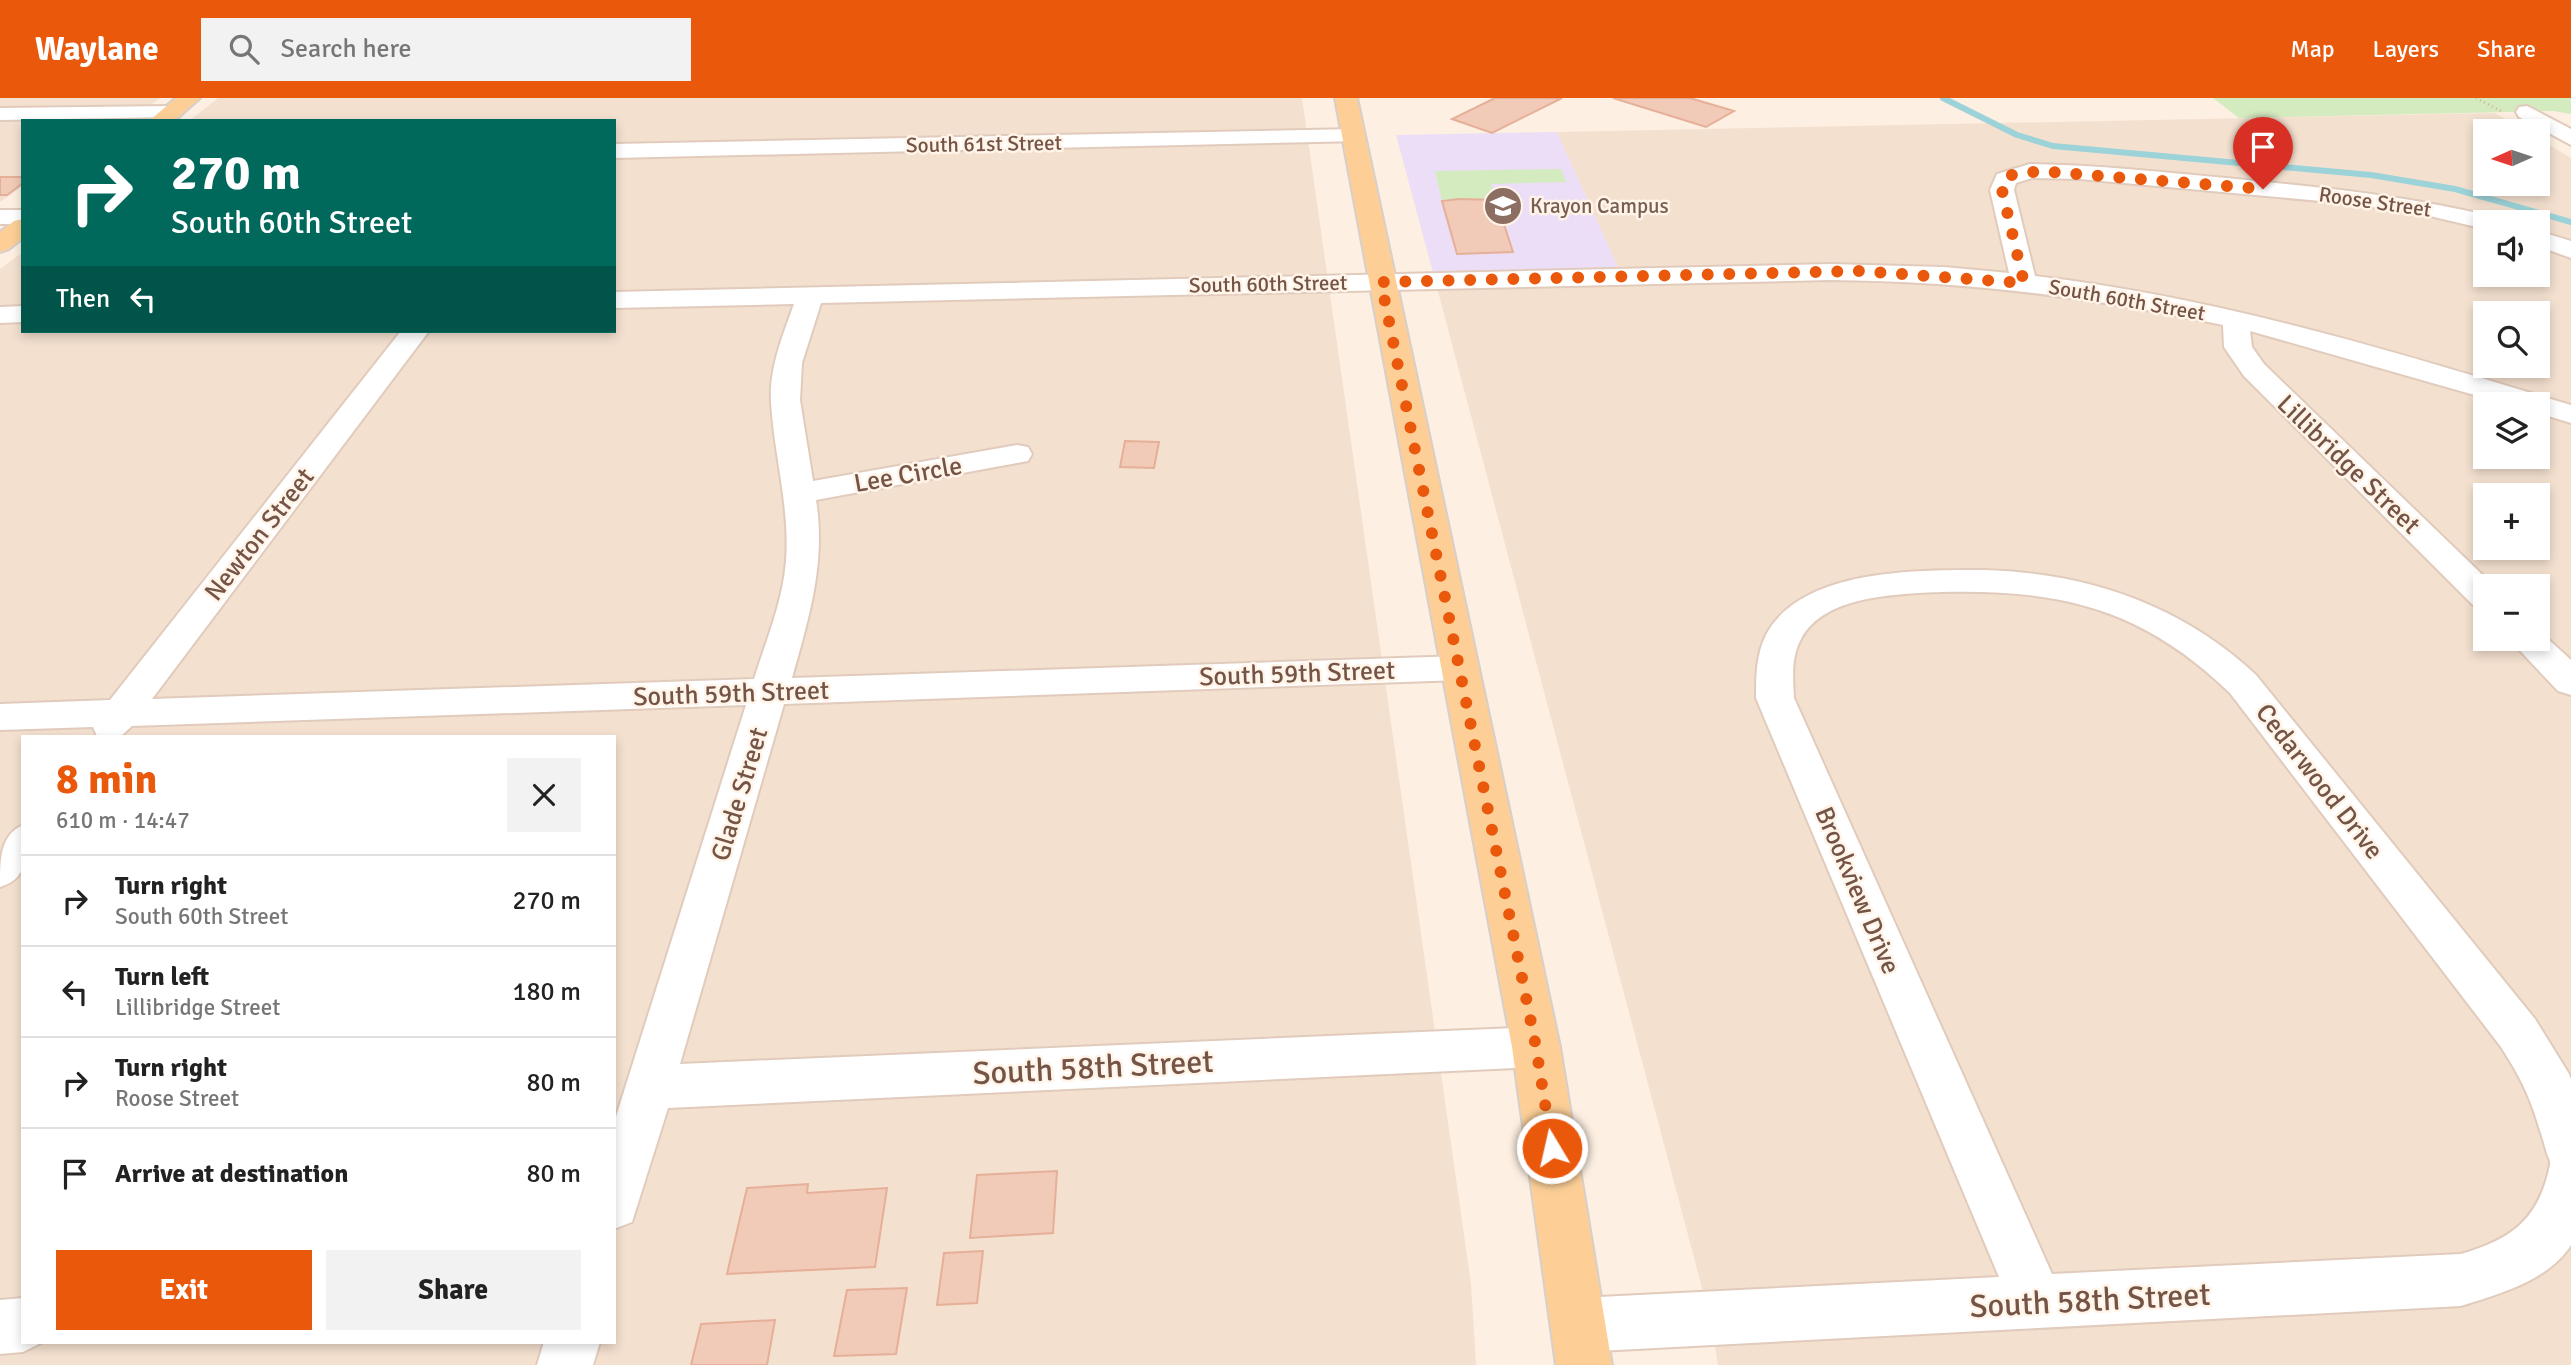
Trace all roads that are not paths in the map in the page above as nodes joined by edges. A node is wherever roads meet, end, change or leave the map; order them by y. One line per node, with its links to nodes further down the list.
1 (189, 98): 5 (main road)
2 (1346, 98): 6 (main road)
3 (2528, 112): 7 (street)
4 (0, 114): 5 (street)
5 (165, 116)
6 (1354, 136): 8 (street, South 61st Street); 16 (main road)
7 (2571, 138)
8 (616, 151)
9 (0, 217): 10 (street)
10 (21, 217)
11 (2473, 219): 17 (street, Roose Street)
12 (21, 228): 14 (main road)
13 (2550, 242): 15 (street)
14 (0, 244)
15 (2571, 250)
16 (1381, 282): 17 (street, South 60th Street); 18 (street, South 60th Street); 32 (main road)
17 (2024, 283): 22 (street, South 60th Street)
18 (810, 295): 19 (street, South 60th Street); 28 (street, Glade Street)
19 (616, 300)
20 (0, 314): 21 (street)
21 (21, 314)
22 (2238, 320): 24 (street, South 60th Street); 30 (street, Lillibridge Street)
23 (413, 333): 36 (street, Newton Street)
24 (2496, 392)
25 (2550, 408): 26 (street, South 60th Street)
26 (2571, 414)
27 (1017, 454): 28 (street, Lee Circle)
28 (799, 493): 34 (street, Glade Street)
29 (1943, 581): 41 (street, Cedarwood Drive); 43 (street, Brookview Drive)
30 (2473, 585)
31 (2539, 651): 33 (street)
32 (1461, 668): 34 (street, South 59th Street); 39 (main road)
33 (2571, 682)
34 (771, 691): 36 (street, South 59th Street); 40 (street, Glade Street)
35 (0, 718): 36 (street, South 59th Street)
36 (112, 725)
37 (21, 844): 38 (street)
38 (0, 871)
39 (1536, 1047): 40 (street, South 58th Street); 47 (main road)
40 (650, 1087): 42 (street, Glade Street)
41 (2570, 1176): 43 (street, South 58th Street)
42 (616, 1198)
43 (2037, 1303): 47 (street, South 58th Street)
44 (21, 1325): 45 (street)
45 (0, 1326)
46 (571, 1344): 48 (street)
47 (1582, 1345)
48 (565, 1365)

